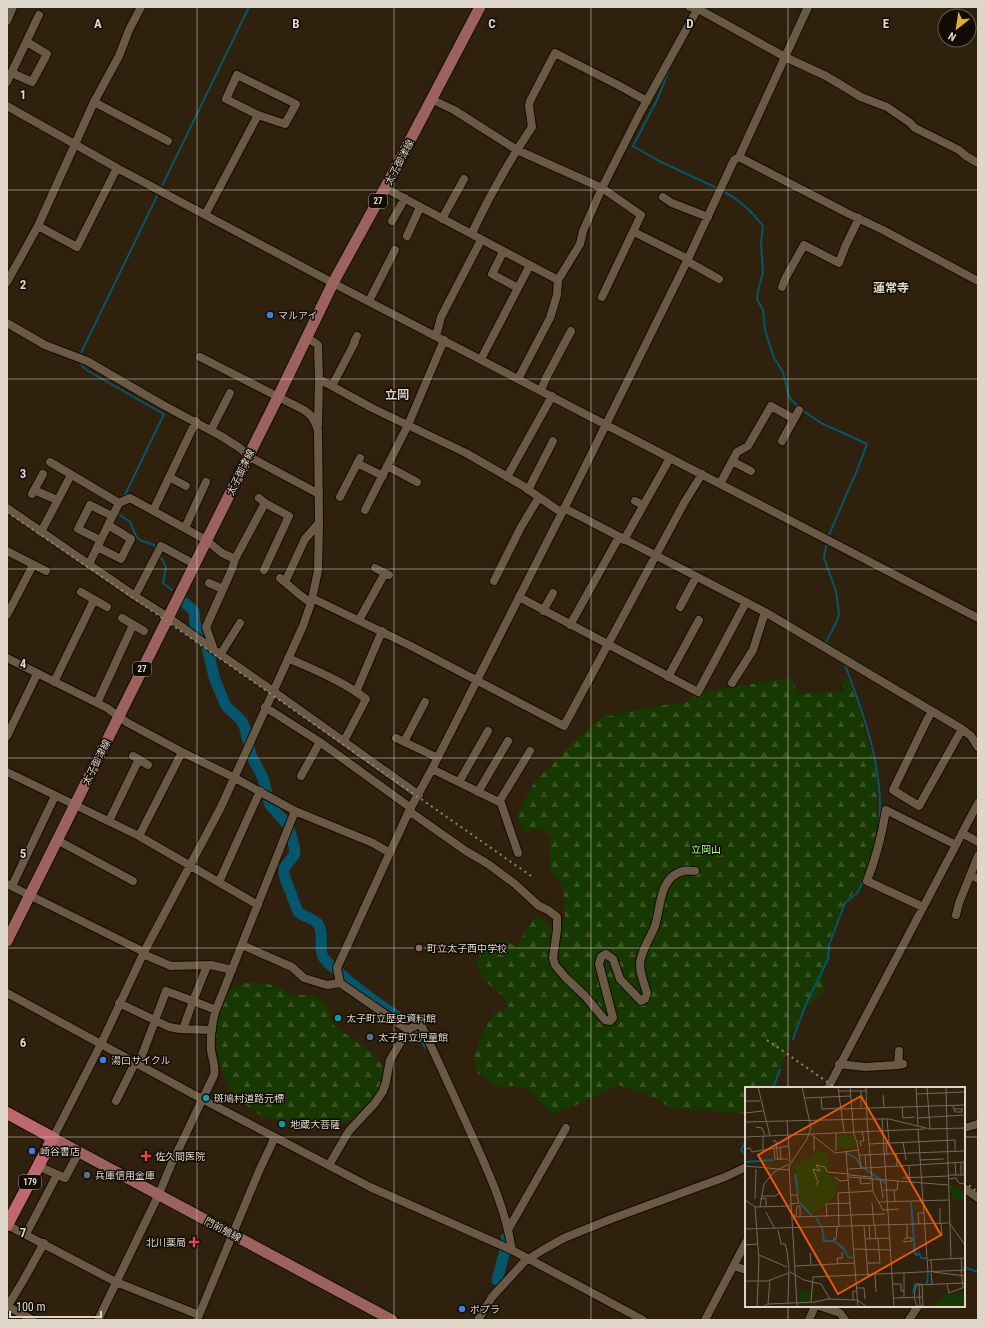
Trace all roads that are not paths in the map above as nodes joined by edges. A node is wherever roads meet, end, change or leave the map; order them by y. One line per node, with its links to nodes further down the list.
1 (14, 7): 7 (street)
2 (141, 7): 14 (street)
3 (480, 7): 12 (main road, 太子御津線 / 27)
4 (808, 7): 9 (street)
5 (694, 8): 9 (street); 13 (street)
6 (39, 15): 8 (street)
7 (7, 21)
8 (27, 42): 10 (street); 10 (street)
9 (785, 57): 20 (street); 21 (street)
10 (12, 73): 11 (street)
11 (7, 82)
12 (431, 99): 19 (street); 24 (main road, 太子御津線 / 27)
13 (647, 101): 19 (street); 25 (street)
14 (94, 102): 17 (street); 18 (street)
15 (7, 106): 18 (street)
16 (258, 115): 16 (street); 29 (street)
17 (168, 141)
18 (76, 144): 22 (street); 34 (street)
19 (517, 150): 25 (street); 36 (street)
20 (739, 157): 30 (street); 31 (street)
21 (978, 163)
22 (117, 168): 29 (street); 34 (street)
23 (464, 179): 32 (street)
24 (385, 188): 26 (street); 47 (main road, 太子御津線 / 27)
25 (602, 188): 35 (street); 44 (street)
26 (405, 198): 28 (street); 33 (street)
27 (663, 198): 30 (street)
28 (420, 207): 32 (street); 37 (street)
29 (205, 215): 47 (street)
30 (708, 217): 41 (street)
31 (859, 218): 45 (street); 48 (street)
32 (442, 219): 36 (street)
33 (392, 221)
34 (38, 226): 46 (street)
35 (634, 232): 41 (street); 50 (street)
36 (472, 234): 38 (street)
37 (407, 236)
38 (481, 240): 40 (street); 56 (street)
39 (395, 250): 51 (street)
40 (503, 252): 42 (street); 49 (street)
41 (688, 260): 43 (street); 69 (street)
42 (530, 266): 44 (street); 49 (street)
43 (719, 279)
44 (558, 280): 60 (street)
45 (978, 281)
46 (7, 282)
47 (333, 283): 51 (street); 55 (main road, 太子御津線 / 27)
48 (782, 287)
49 (518, 288): 58 (street)
50 (602, 297)
51 (369, 301): 56 (street)
52 (7, 323): 68 (street)
53 (571, 331): 62 (street)
54 (357, 336): 61 (street)
55 (307, 338): 59 (street); 65 (main road, 太子御津線 / 27)
56 (440, 338): 58 (street); 70 (street)
57 (200, 357): 65 (street)
58 (481, 359): 60 (street)
59 (319, 379): 61 (street); 72 (street)
60 (518, 379): 62 (street)
61 (332, 386): 70 (street)
62 (541, 390): 64 (street)
63 (230, 393): 71 (street)
64 (552, 396): 69 (street); 86 (street)
65 (278, 397): 72 (street); 75 (main road, 太子御津線 / 27)
66 (799, 410): 67 (street)
67 (794, 419): 74 (street); 77 (street)
68 (196, 421): 71 (street); 85 (street)
69 (606, 424): 76 (street); 102 (street)
70 (408, 425): 79 (street); 86 (street)
71 (211, 430): 75 (street)
72 (318, 430): 92 (street)
73 (553, 441): 91 (street)
74 (782, 441)
75 (248, 456): 92 (street); 109 (main road, 太子御津線 / 27)
76 (670, 458): 82 (street); 98 (street)
77 (732, 461): 80 (street); 90 (street)
78 (50, 462): 83 (street)
79 (387, 466): 84 (street); 89 (street)
80 (751, 471)
81 (43, 474): 95 (street)
82 (702, 474): 90 (street); 112 (street)
83 (70, 475): 95 (street); 97 (street)
84 (383, 476): 93 (street); 100 (street)
85 (169, 477): 87 (street); 101 (street)
86 (507, 477): 91 (street)
87 (183, 482)
88 (206, 482): 106 (street)
89 (418, 482)
90 (720, 484): 138 (street)
91 (528, 490): 94 (street)
92 (319, 494): 104 (street)
93 (340, 497)
94 (539, 497): 102 (street); 121 (street)
95 (56, 500): 107 (street)
96 (634, 501): 98 (street)
97 (118, 503): 101 (street); 103 (street)
98 (643, 505): 108 (street)
99 (7, 509): 107 (street)
100 (365, 510)
101 (153, 511): 106 (street)
102 (563, 511): 108 (street); 127 (street)
103 (112, 516): 105 (street); 110 (street)
104 (319, 523): 129 (street); 129 (street)
105 (108, 526): 110 (street); 110 (street)
106 (185, 528): 109 (street)
107 (41, 532): 114 (street)
108 (621, 539): 112 (street); 142 (street)
109 (206, 540): 113 (street); 115 (main road, 太子御津線 / 27)
110 (99, 543): 114 (street)
111 (7, 550): 116 (street)
112 (656, 556): 120 (street); 146 (street)
113 (235, 559): 118 (street); 123 (street)
114 (89, 564): 126 (street)
115 (194, 564): 126 (street); 136 (main road, 太子御津線 / 27)
116 (32, 565): 119 (street); 135 (street)
117 (375, 568): 139 (street)
118 (264, 570)
119 (46, 571)
120 (696, 577): 130 (street); 132 (street)
121 (494, 581)
122 (209, 583): 123 (street)
123 (223, 589): 147 (street)
124 (81, 592): 128 (street)
125 (553, 593): 133 (street)
126 (135, 596): 136 (street)
127 (519, 597): 133 (street); 152 (street)
128 (94, 600): 131 (street); 153 (street)
129 (312, 600): 139 (street); 149 (street)
130 (746, 602): 134 (street); 151 (street)
131 (107, 607)
132 (680, 607)
133 (543, 611): 142 (street)
134 (765, 612): 154 (street); 160 (street)
135 (7, 615)
136 (168, 617): 147 (street); 161 (main road, 太子御津線 / 27)
137 (122, 618): 143 (street)
138 (978, 618)
139 (359, 620): 145 (street)
140 (699, 620): 151 (street)
141 (240, 623): 147 (street)
142 (570, 624): 146 (street)
143 (133, 625): 144 (street); 158 (street)
144 (144, 631)
145 (382, 631): 152 (street); 156 (street)
146 (608, 645): 151 (street); 152 (street)
147 (217, 653): 155 (street)
148 (7, 658): 150 (street)
149 (288, 658): 155 (street); 156 (street)
150 (37, 674): 153 (street); 164 (street)
151 (668, 677)
152 (477, 681): 173 (street)
153 (54, 682): 158 (street)
154 (732, 683)
155 (273, 691): 159 (street); 166 (street)
156 (356, 692): 166 (street)
157 (425, 702): 168 (street)
158 (97, 703): 161 (street)
159 (265, 707): 167 (street); 178 (street)
160 (932, 711): 162 (street); 162 (street)
161 (119, 716): 172 (street); 186 (main road, 太子御津線 / 27)
162 (962, 729): 170 (street)
163 (488, 730): 179 (street)
164 (7, 736)
165 (396, 738): 168 (street)
166 (344, 741): 182 (street)
167 (320, 742): 177 (street); 187 (street)
168 (404, 742): 173 (street)
169 (508, 744): 181 (street)
170 (978, 747)
171 (530, 751): 184 (street)
172 (182, 752): 178 (street); 191 (street)
173 (438, 758): 175 (street)
174 (148, 764): 189 (street)
175 (432, 769): 179 (street); 182 (street)
176 (7, 772): 183 (street)
177 (301, 776)
178 (235, 778): 180 (street); 198 (street)
179 (459, 782): 181 (street)
180 (260, 791): 188 (street); 203 (street)
181 (478, 792): 184 (street)
182 (419, 795): 187 (street)
183 (55, 796): 186 (street); 204 (street)
184 (499, 802): 196 (street)
185 (978, 803): 190 (street)
186 (74, 805): 189 (street); 192 (main road, 太子御津線 / 27)
187 (410, 809): 195 (street); 199 (street)
188 (295, 811): 195 (street); 206 (street)
189 (109, 821): 191 (street)
190 (962, 833): 193 (street); 194 (street)
191 (139, 836): 198 (street)
192 (57, 840): 202 (street); 205 (main road, 太子御津線 / 27)
193 (978, 842)
194 (956, 845): 207 (street); 207 (street)
195 (390, 853): 215 (street)
196 (518, 853)
197 (978, 856): 200 (street)
198 (190, 866): 203 (street); 212 (street)
199 (695, 872)
200 (970, 876): 201 (street); 208 (street)
201 (978, 879)
202 (133, 881)
203 (219, 882): 206 (street)
204 (9, 885): 205 (street)
205 (29, 896): 209 (main road, 太子御津線 / 27); 212 (street)
206 (258, 905): 211 (street)
207 (923, 907): 227 (street)
208 (956, 915)
209 (10, 927): 210 (main road, 太子御津線 / 27)
210 (7, 941)
211 (242, 945): 214 (street); 215 (street)
212 (143, 953): 213 (street); 218 (street)
213 (208, 966): 214 (street); 217 (street)
214 (232, 970): 219 (street)
215 (340, 983): 223 (street)
216 (7, 993): 224 (street)
217 (193, 1001): 219 (street); 220 (street); 221 (street)
218 (119, 1003): 220 (street); 224 (street)
219 (216, 1010): 222 (street)
220 (155, 1021): 221 (street); 226 (street)
221 (183, 1029): 222 (street)
222 (212, 1030): 229 (street)
223 (408, 1030): 238 (street); 246 (street)
224 (101, 1044): 226 (street); 236 (street)
225 (899, 1051): 227 (street)
226 (137, 1063): 229 (street); 230 (street)
227 (840, 1064): 228 (street)
228 (828, 1087)
229 (202, 1099): 235 (street); 243 (street)
230 (116, 1101)
231 (7, 1113): 236 (highway)
232 (978, 1124): 234 (street)
233 (566, 1128): 246 (street)
234 (965, 1128)
235 (275, 1136): 238 (street); 248 (street)
236 (53, 1138): 237 (main road, 門前鵤線); 239 (highway, 179)
237 (79, 1152): 241 (street); 243 (main road, 門前鵤線)
238 (330, 1165): 251 (street)
239 (38, 1166): 241 (street); 245 (highway, 179)
240 (745, 1167): 252 (street)
241 (57, 1175): 247 (street)
242 (965, 1189): 244 (street)
243 (159, 1194): 248 (main road, 門前鵤線); 255 (street)
244 (978, 1198)
245 (7, 1225): 247 (street)
246 (509, 1228): 251 (street)
247 (26, 1234): 249 (street)
248 (234, 1234): 261 (street); 264 (main road, 門前鵤線)
249 (44, 1243): 255 (street); 256 (street)
250 (745, 1244): 253 (street)
251 (508, 1249): 252 (street)
252 (528, 1259): 265 (street); 266 (street)
253 (734, 1266): 254 (street); 267 (street)
254 (745, 1270)
255 (116, 1282): 261 (street); 263 (street)
256 (7, 1307): 262 (street)
257 (815, 1307): 268 (street)
258 (826, 1307): 260 (street)
259 (917, 1307): 270 (street)
260 (841, 1309): 269 (street)
261 (198, 1319)
262 (33, 1320)
263 (98, 1320)
264 (392, 1320)
265 (478, 1320)
266 (643, 1320)
267 (705, 1320)
268 (809, 1320)
269 (845, 1320)
270 (908, 1320)

